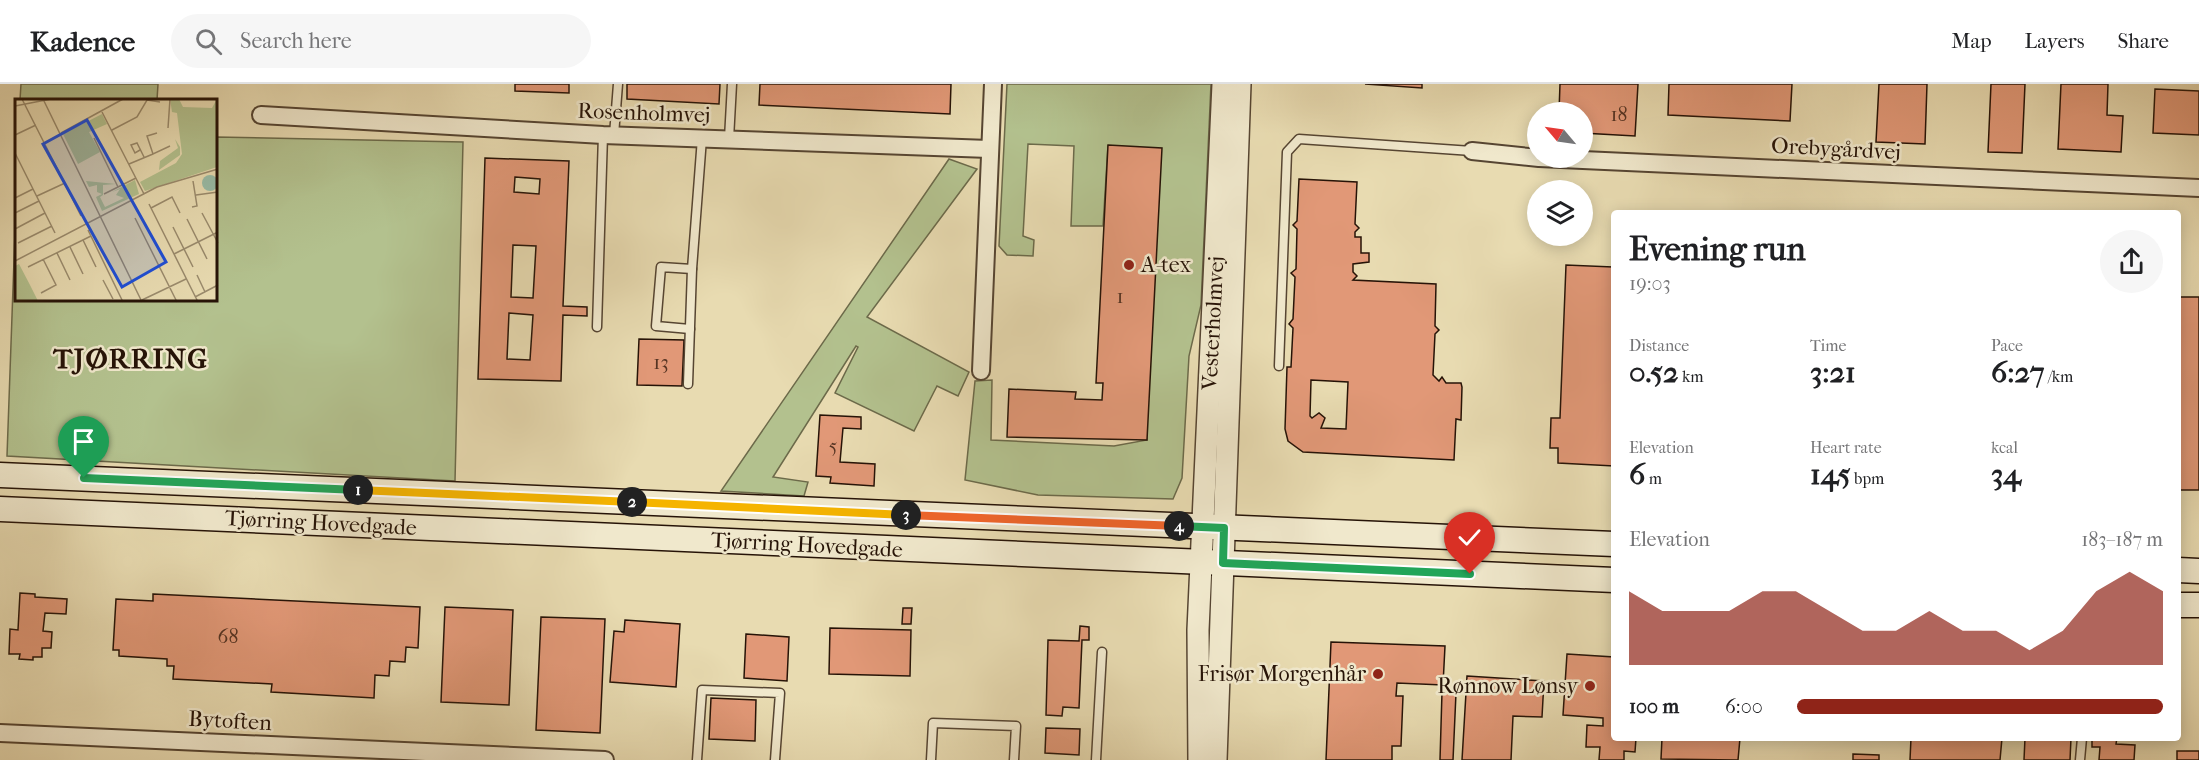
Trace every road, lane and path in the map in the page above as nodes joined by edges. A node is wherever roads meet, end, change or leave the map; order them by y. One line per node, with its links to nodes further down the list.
1 (618, 84): 7 (lane)
2 (732, 84): 9 (lane)
3 (993, 84): 10 (street)
4 (1223, 84): 21 (street, Vesterholmvej)
5 (1240, 84): 21 (street, Vesterholmvej)
6 (261, 115): 7 (street, Rosenholmvej)
7 (609, 135): 8 (street, Rosenholmvej); 14 (lane)
8 (702, 138): 9 (street, Rosenholmvej); 13 (lane)
9 (729, 139): 10 (street, Rosenholmvej)
10 (989, 149): 17 (street)
11 (1472, 151): 12 (street, Orebygårdvej); 16 (lane)
12 (2199, 188)
13 (692, 269): 15 (lane); 15 (lane)
14 (597, 327)
15 (690, 329): 18 (lane)
16 (1279, 366)
17 (981, 371)
18 (688, 384)
19 (0, 475): 21 (main road, Tjørring Hovedgade)
20 (0, 508): 23 (main road, Tjørring Hovedgade)
21 (1214, 528): 22 (main road, Tjørring Hovedgade); 23 (street, Vesterholmvej)
22 (1611, 544)
23 (1212, 562): 26 (main road, Tjørring Hovedgade); 40 (street); 41 (street)
24 (2181, 570): 25 (main road)
25 (2199, 571)
26 (1611, 580)
27 (2181, 605): 28 (main road)
28 (2199, 606)
29 (1102, 652): 39 (lane)
30 (0, 733): 32 (street, Bytoften)
31 (2082, 741): 42 (lane)
32 (458, 757): 33 (street, Bytoften)
33 (596, 760): 34 (street, Bytoften)
34 (605, 760)
35 (697, 760): 36 (lane)
36 (775, 760)
37 (931, 760): 38 (lane)
38 (1014, 760)
39 (1096, 760)
40 (1198, 760)
41 (1216, 760)
42 (2080, 760)

